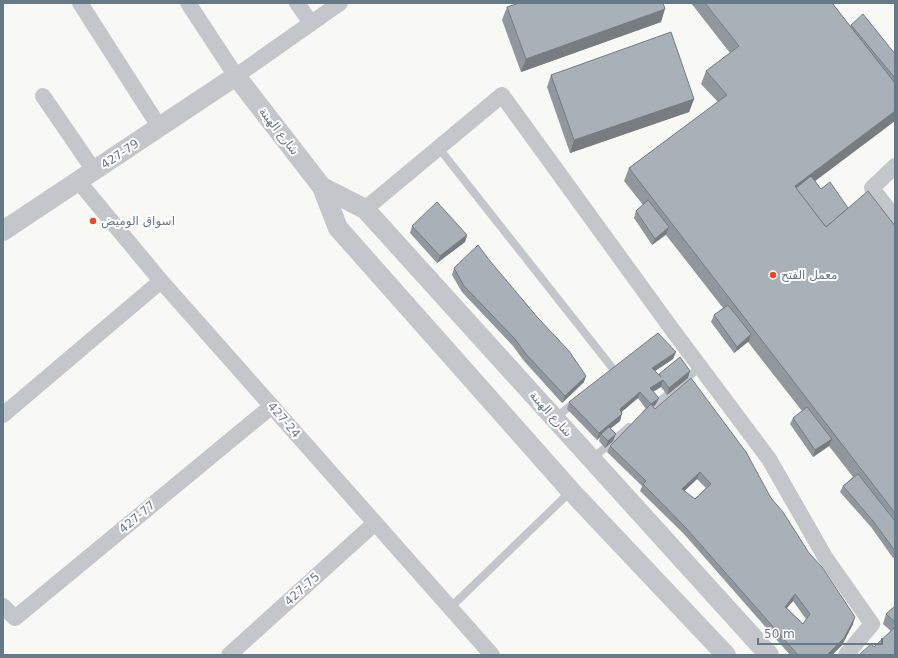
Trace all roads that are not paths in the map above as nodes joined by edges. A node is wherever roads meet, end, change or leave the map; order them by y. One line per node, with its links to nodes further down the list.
1 (80, 3): 8 (street)
2 (188, 3): 6 (street)
3 (297, 3): 5 (street)
4 (340, 3): 5 (street)
5 (311, 23): 6 (street)
6 (236, 76): 8 (street, 427-79); 12 (street, شارع الهبنة)
7 (43, 96): 11 (street, 427-24)
8 (160, 128): 11 (street, 427-79)
9 (438, 147): 13 (street); 17 (street); 18 (lane)
10 (895, 166): 14 (street)
11 (87, 177): 15 (street, 427-79); 16 (street, 427-24)
12 (322, 187): 13 (street, شارع الهبنة); 24 (street, شارع الهبنة)
13 (365, 209): 22 (street, شارع الهبنة)
14 (895, 218)
15 (3, 231)
16 (161, 281): 20 (street, 427-24); 21 (street)
17 (700, 367): 23 (lane); 32 (street)
18 (614, 370)
19 (579, 399): 22 (lane)
20 (272, 406): 25 (street, 427-24); 26 (street, 427-77)
21 (3, 415)
22 (555, 418): 23 (street, شارع الهبنة)
23 (592, 459): 31 (street, شارع الهبنة)
24 (571, 492): 27 (lane); 30 (street, شارع الهبنة)
25 (375, 523): 27 (street, 427-24); 29 (street, 427-75)
26 (3, 606)
27 (451, 607): 28 (street, 427-24)
28 (490, 654)
29 (230, 655)
30 (726, 655)
31 (769, 655)
32 (846, 655)

